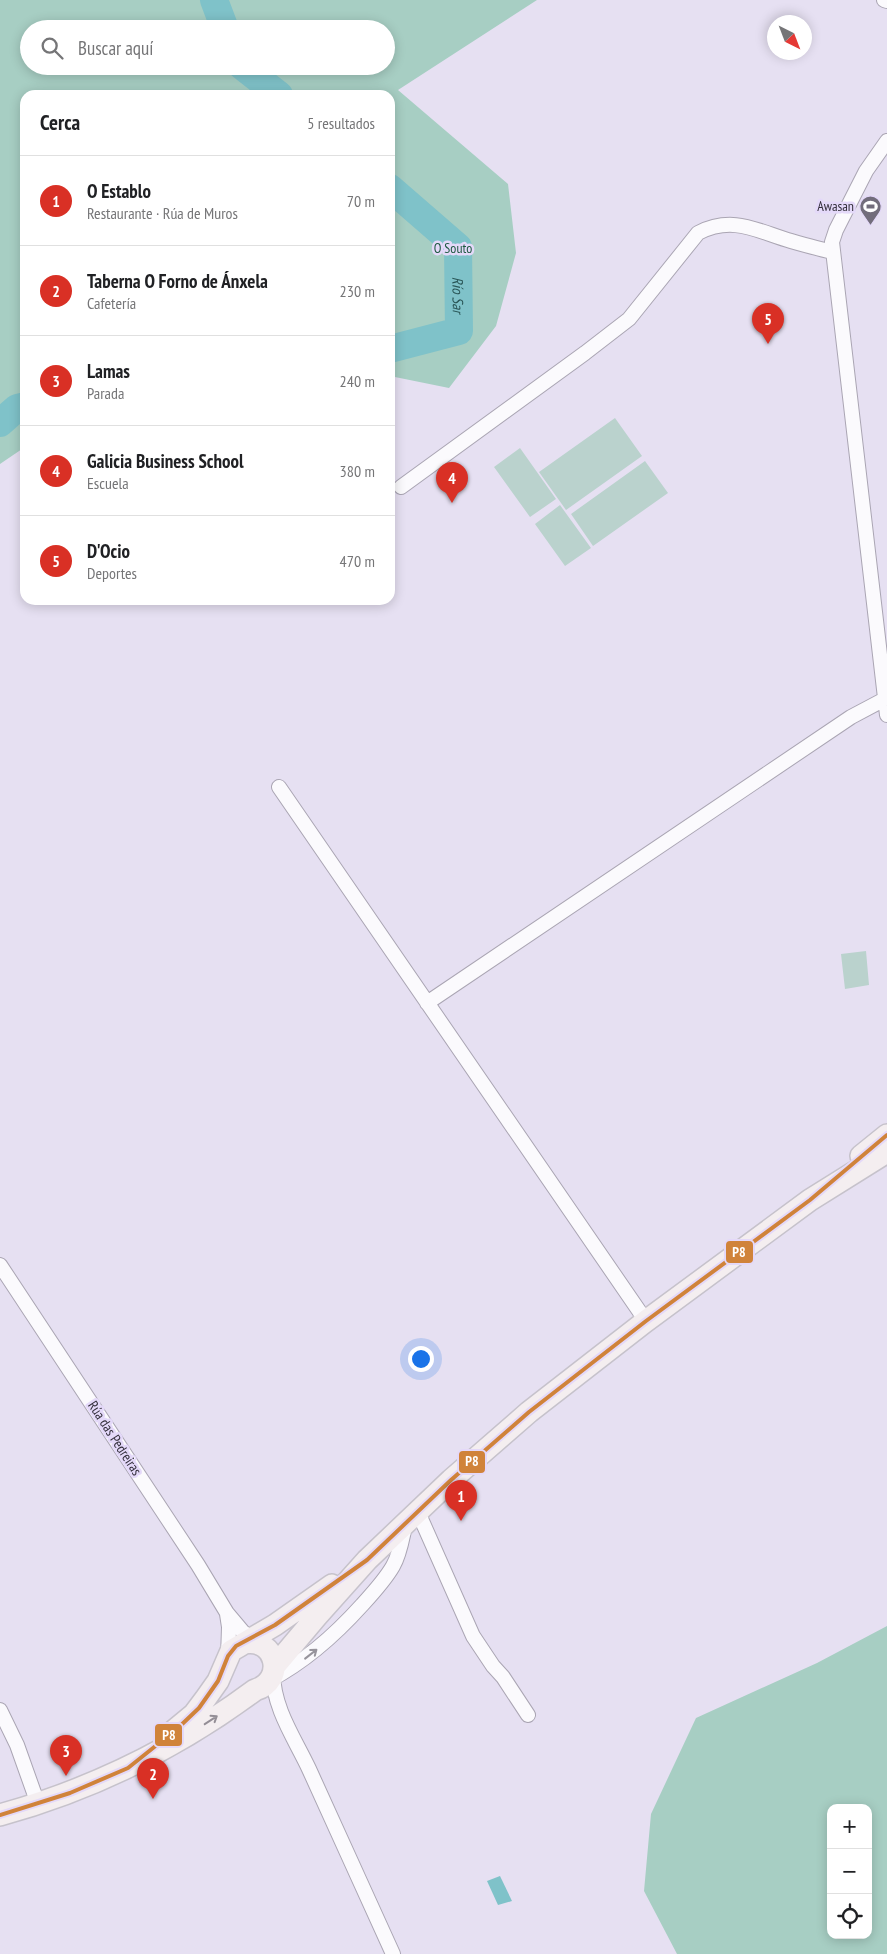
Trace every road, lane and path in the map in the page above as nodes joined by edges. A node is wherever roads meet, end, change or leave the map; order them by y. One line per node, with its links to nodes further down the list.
1 (887, 141): 2 (street)
2 (833, 252): 3 (street); 4 (street)
3 (400, 487)
4 (885, 699): 5 (street); 7 (street)
5 (887, 715)
6 (278, 787): 7 (street)
7 (427, 1003): 12 (street)
8 (887, 1135): 10 (main road)
9 (887, 1152): 10 (main road)
10 (810, 1200): 12 (main road)
11 (0, 1265): 15 (street, Rúa das Pedreiras)
12 (646, 1321): 13 (main road)
13 (412, 1518): 14 (main road); 18 (street, one-way to 13); 21 (street)
14 (367, 1560): 16 (main road); 18 (main road)
15 (227, 1613): 16 (street, Rúa das Pedreiras); 17 (street, Rúa das Pedreiras)
16 (253, 1639): 17 (main road); 18 (main road)
17 (227, 1660): 18 (main road); 22 (main road)
18 (261, 1684): 19 (street); 19 (street); 22 (main road, one-way to 18)
19 (280, 1709): 25 (street)
20 (0, 1710): 23 (street)
21 (528, 1715)
22 (128, 1768): 23 (main road)
23 (38, 1804): 24 (main road)
24 (0, 1815)
25 (393, 1954)

